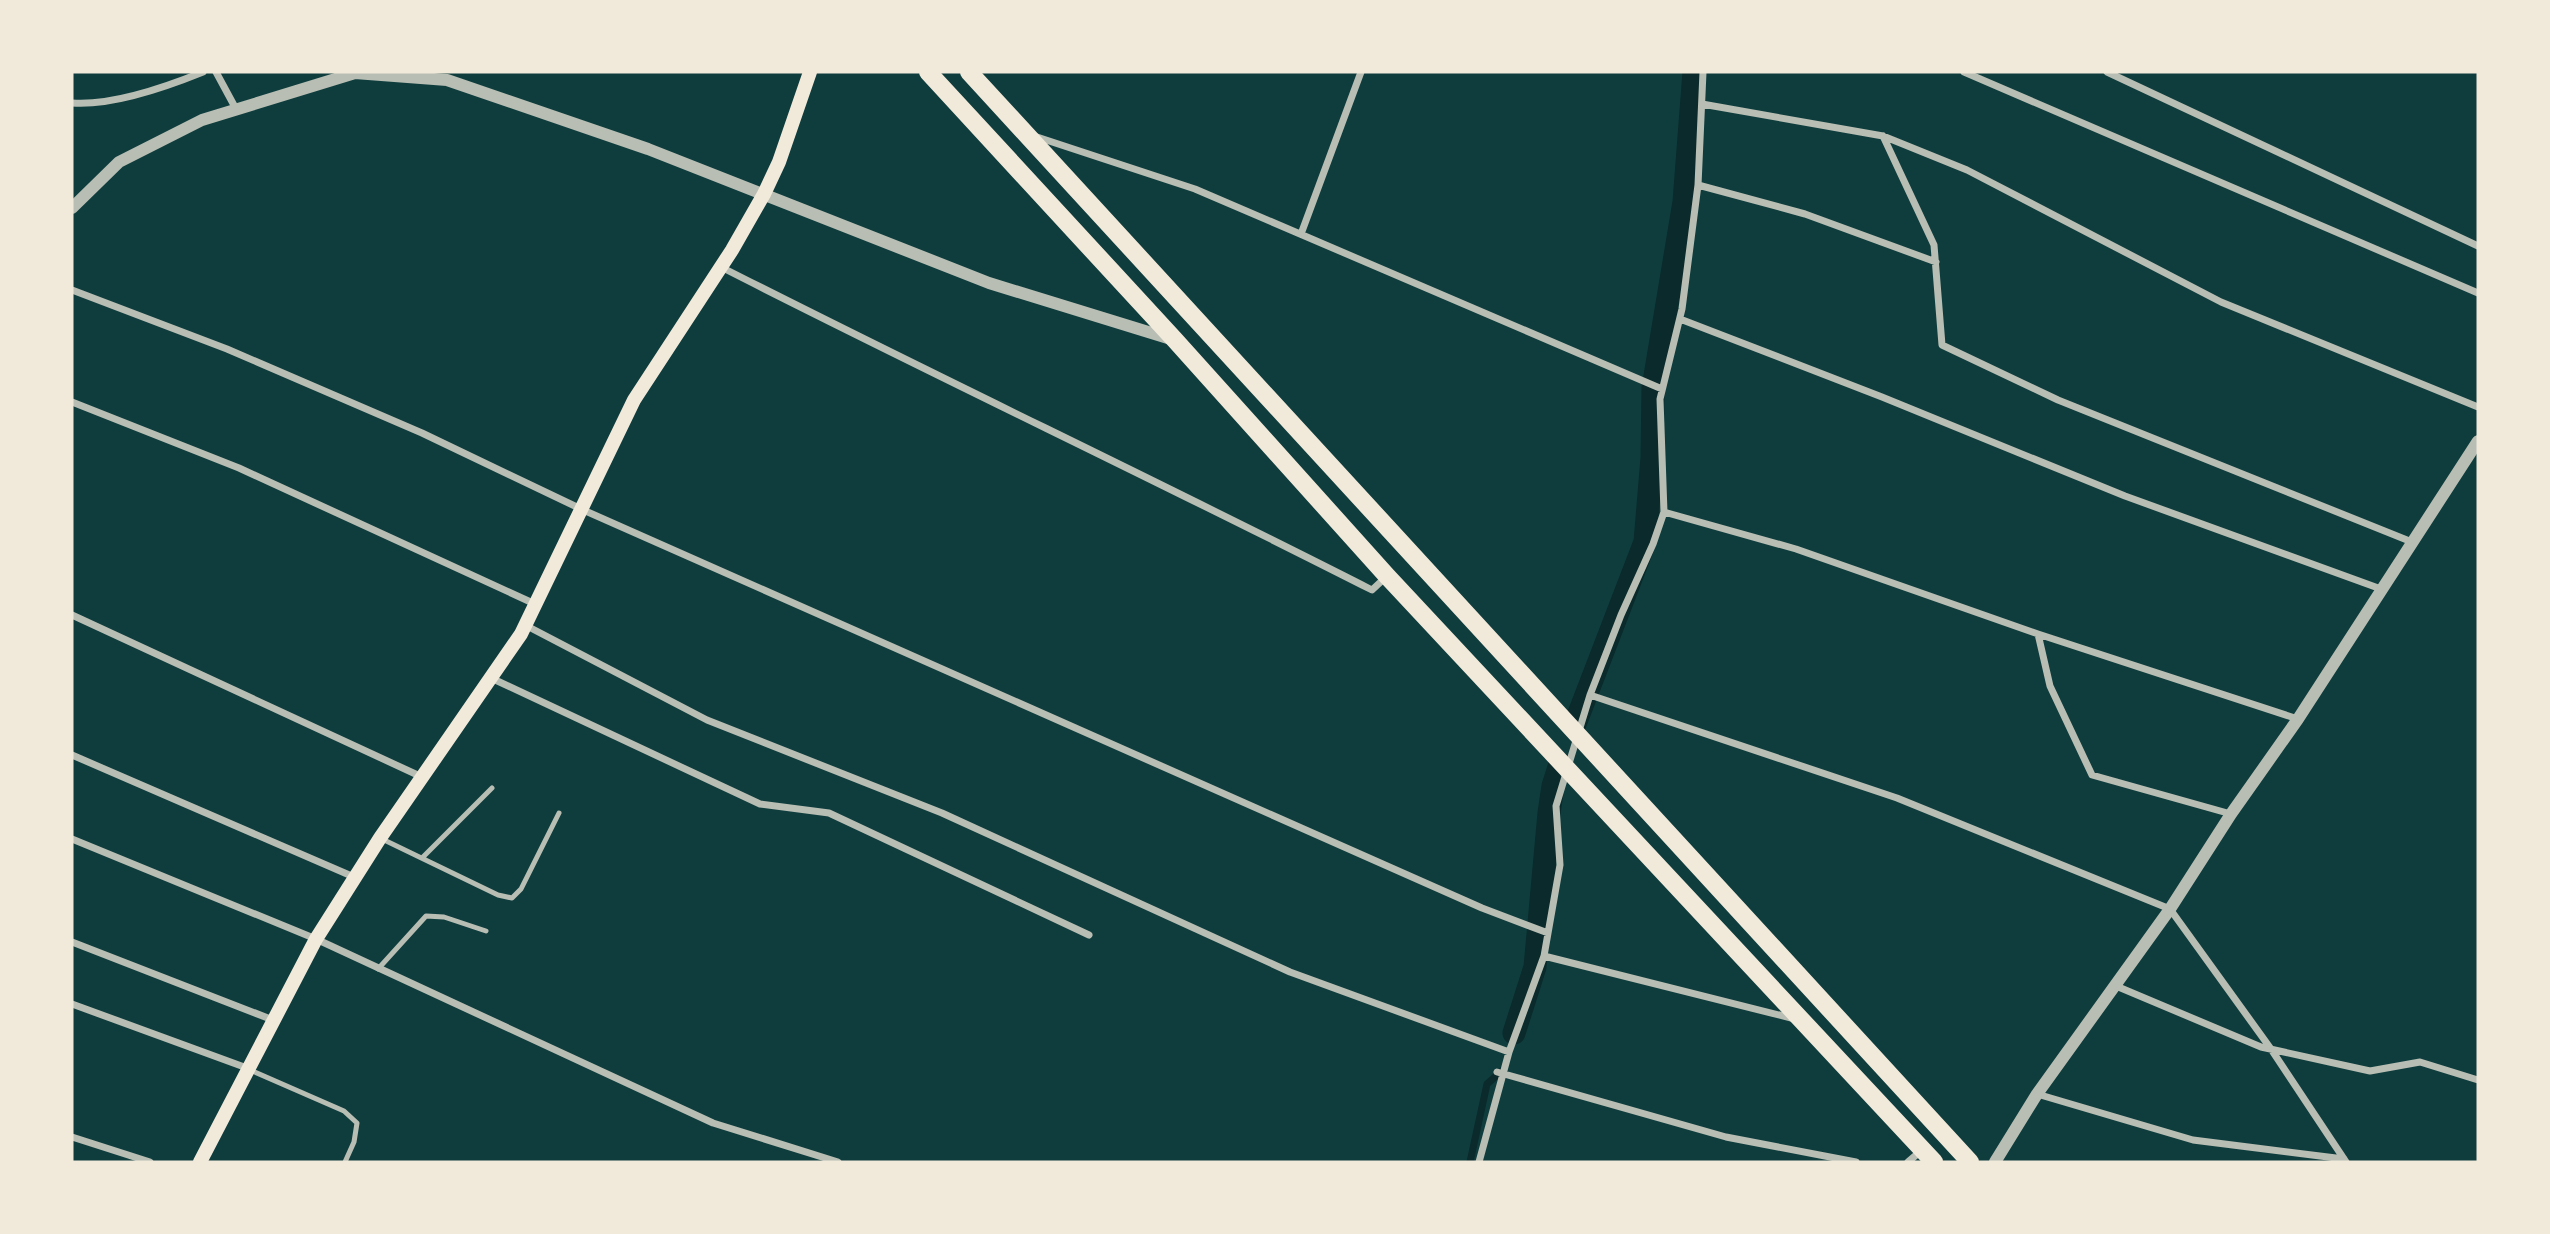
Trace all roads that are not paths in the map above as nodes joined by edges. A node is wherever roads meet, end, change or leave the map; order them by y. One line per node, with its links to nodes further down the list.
1 (203, 72): 10 (street)
2 (216, 72): 12 (street)
3 (810, 72): 16 (main road)
4 (928, 72): 25 (main road)
5 (969, 72): 13 (main road)
6 (1360, 72): 18 (street)
7 (1703, 72): 11 (street)
8 (1965, 72): 23 (street)
9 (2107, 72): 19 (street)
10 (72, 103)
11 (1702, 104): 14 (street); 15 (street)
12 (236, 109): 16 (street); 17 (street)
13 (1026, 134): 18 (street); 61 (main road)
14 (1883, 136): 20 (street); 28 (street)
15 (1699, 185): 20 (street); 24 (street)
16 (764, 194): 21 (main road); 25 (street)
17 (72, 208)
18 (1301, 233): 26 (street)
19 (2478, 246)
20 (1936, 262): 32 (street)
21 (721, 267): 30 (main road); 33 (street)
22 (72, 290): 30 (street)
23 (2478, 293)
24 (1680, 319): 26 (street); 34 (street)
25 (1175, 340): 33 (main road)
26 (1662, 388): 31 (street)
27 (72, 402): 35 (street)
28 (2478, 407)
29 (2478, 442): 32 (street)
30 (582, 509): 35 (main road); 53 (street)
31 (1664, 512): 38 (street); 40 (street)
32 (2412, 542): 34 (street)
33 (1387, 576): 63 (main road)
34 (2381, 589): 41 (street)
35 (536, 605): 37 (main road)
36 (72, 615): 43 (street)
37 (525, 625): 39 (main road); 66 (street)
38 (2038, 634): 41 (street); 46 (street)
39 (491, 678): 43 (main road); 54 (street)
40 (1590, 695): 51 (street); 53 (street)
41 (2298, 719): 46 (street)
42 (72, 755): 50 (street)
43 (422, 777): 47 (main road)
44 (492, 788): 49 (lane)
45 (558, 813): 49 (lane)
46 (2231, 814): 51 (street)
47 (380, 838): 49 (lane); 50 (main road)
48 (72, 839): 55 (street)
49 (422, 858)
50 (355, 878): 55 (main road)
51 (2170, 909): 59 (street); 65 (street)
52 (486, 931): 58 (lane)
53 (1548, 933): 57 (street)
54 (1089, 935)
55 (316, 939): 58 (street); 62 (main road)
56 (72, 942): 62 (street)
57 (1544, 956): 63 (street); 66 (street)
58 (378, 969): 77 (street)
59 (2116, 986): 65 (street); 70 (street)
60 (72, 1003): 67 (street)
61 (1837, 1018): 64 (main road); 81 (main road)
62 (273, 1020): 67 (main road)
63 (1802, 1021): 64 (main road)
64 (1818, 1037): 72 (main road)
65 (2271, 1049): 69 (street); 73 (street)
66 (1509, 1052): 68 (street)
67 (247, 1069): 75 (main road); 76 (lane)
68 (1500, 1073): 78 (street); 79 (street)
69 (2478, 1080)
70 (2036, 1094): 73 (street); 82 (street)
71 (72, 1137): 74 (street)
72 (1928, 1156): 80 (street)
73 (2345, 1161)
74 (150, 1162)
75 (200, 1162)
76 (345, 1162)
77 (838, 1162)
78 (1479, 1162)
79 (1856, 1162)
80 (1908, 1162)
81 (1970, 1162)
82 (1995, 1162)

